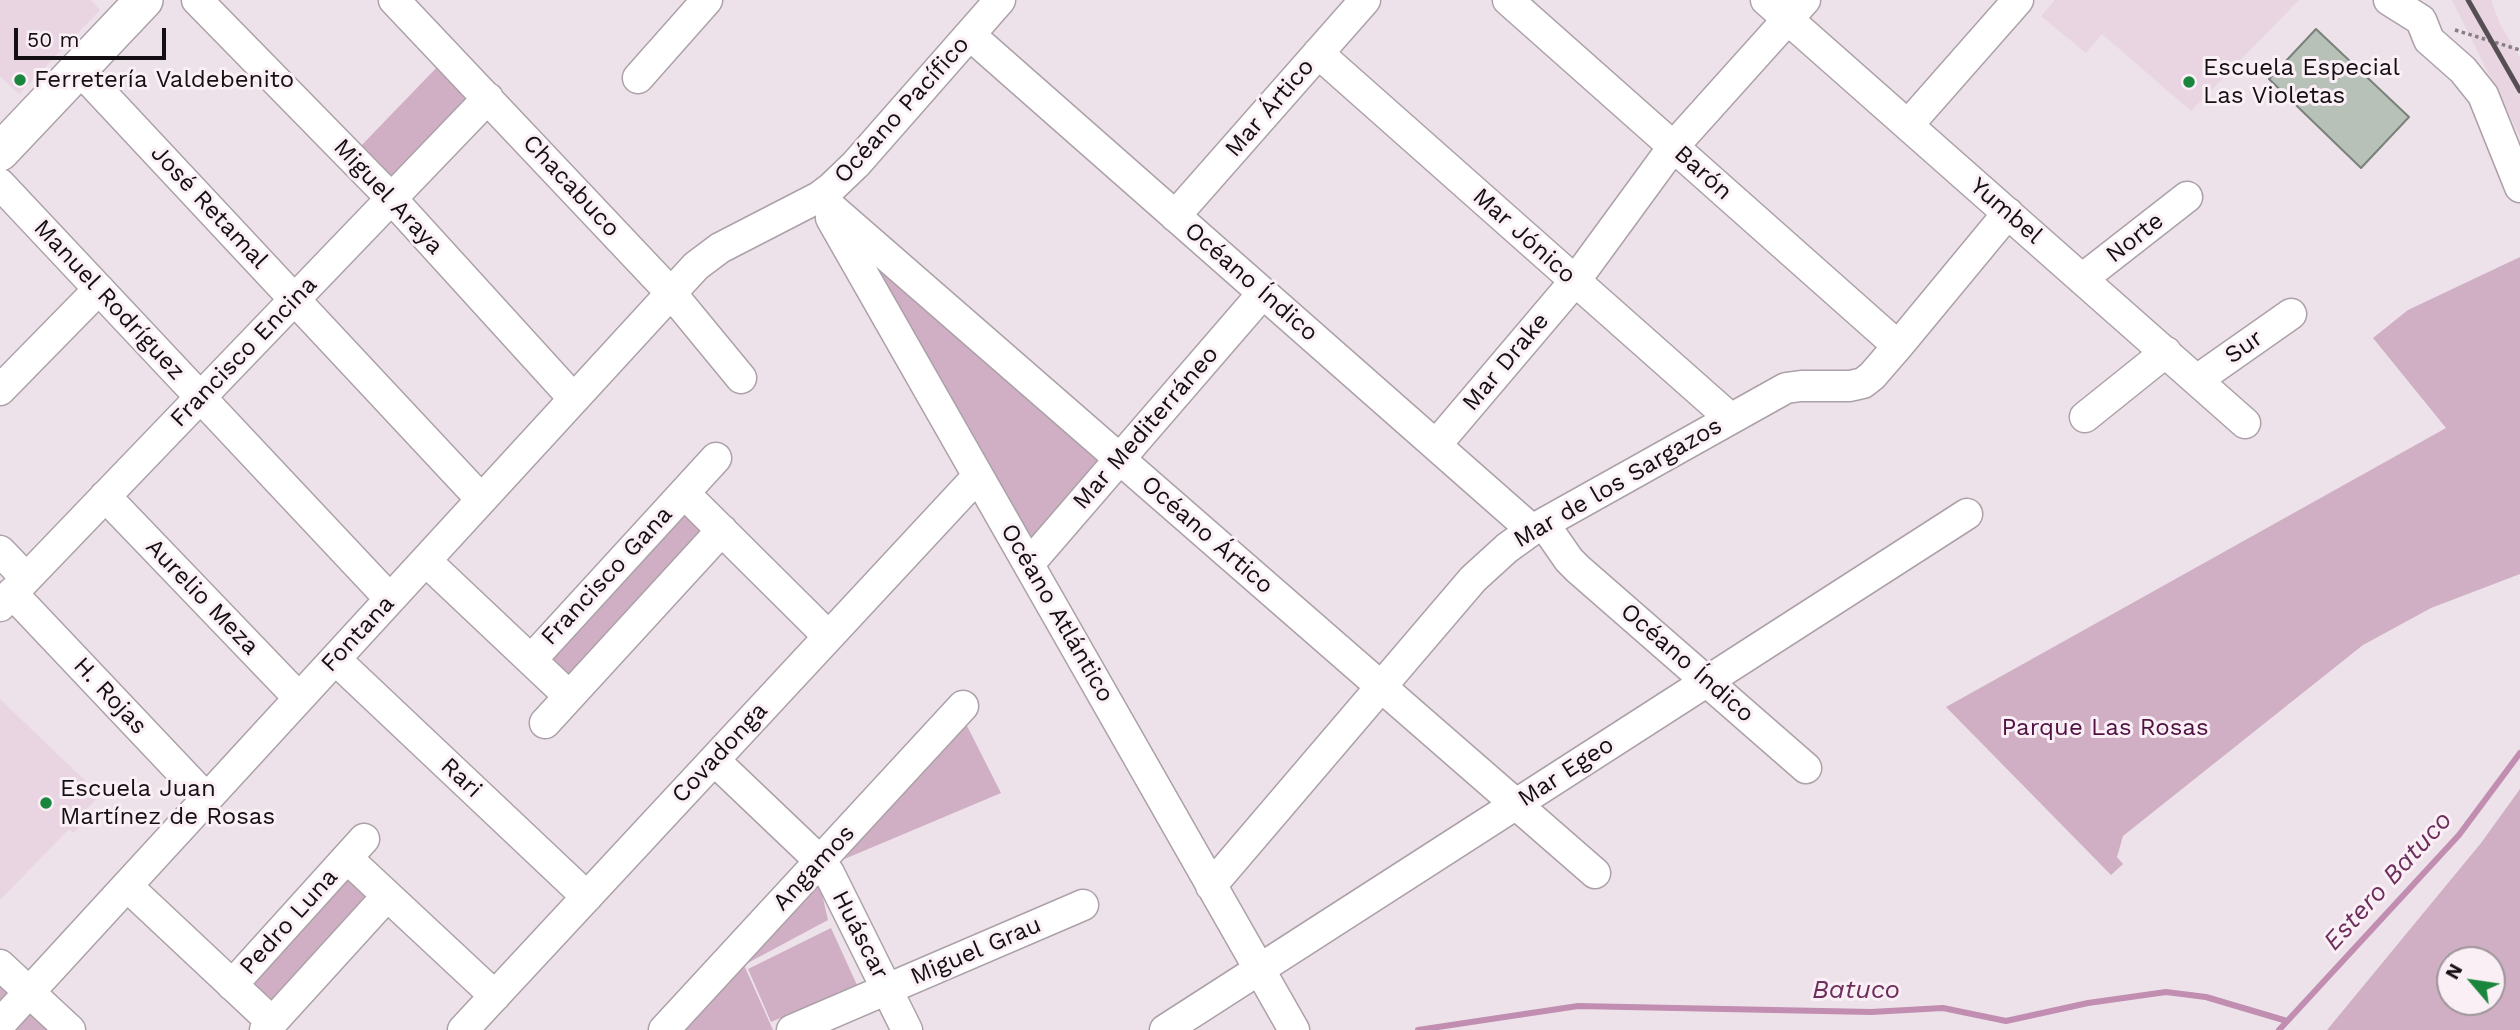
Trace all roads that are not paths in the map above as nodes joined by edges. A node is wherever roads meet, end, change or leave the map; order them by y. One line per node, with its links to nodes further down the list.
1 (144, 0): 13 (main road)
2 (197, 0): 23 (street, Miguel Araya)
3 (394, 0): 15 (street, Chacabuco)
4 (1000, 0): 11 (street, Océano Pacífico)
5 (1365, 0): 12 (street, Mar Ártico)
6 (1508, 0): 17 (street, Barón)
7 (2018, 0): 16 (street)
8 (2389, 0): 20 (street)
9 (696, 5): 14 (street)
10 (1786, 6): 16 (street, Yumbel); 17 (street, Mar Drake)
11 (970, 35): 21 (street, Océano Pacífico); 25 (street, Océano Índico)
12 (1318, 53): 25 (street, Mar Ártico); 28 (street, Mar Jónico)
13 (79, 69): 18 (main road); 32 (street, José Retamal)
14 (638, 78)
15 (488, 97): 23 (street, Francisco Encina); 30 (street, Chacabuco)
16 (1908, 125): 24 (street, Yumbel)
17 (1674, 147): 28 (street, Mar Drake); 34 (street, Barón)
18 (0, 152)
19 (0, 184): 29 (street, Manuel Rodríguez)
20 (2520, 187)
21 (819, 197): 26 (street, Océano Pacífico); 46 (street, Océano Ártico); 47 (street, Océano Atlántico)
22 (2188, 197): 27 (street, Norte)
23 (391, 198): 32 (street, Francisco Encina); 40 (street, Miguel Araya)
24 (2008, 214): 27 (street, Yumbel); 34 (street, Mar de los Sargazos)
25 (1175, 216): 31 (street, Océano Índico)
26 (720, 248): 30 (street, Fontana)
27 (2082, 279): 35 (street, Yumbel)
28 (1575, 281): 42 (street, Mar Jónico); 44 (street, Mar Drake)
29 (99, 289): 38 (street); 39 (street, Manuel Rodríguez)
30 (671, 293): 36 (street, Chacabuco); 40 (street, Fontana)
31 (1263, 293): 44 (street, Océano Índico); 46 (street, Mar Mediterráneo)
32 (294, 299): 39 (street, Francisco Encina); 50 (street, José Retamal)
33 (2291, 314): 37 (street, Sur)
34 (1898, 346): 42 (street, Mar de los Sargazos)
35 (2166, 352): 37 (street, Yumbel); 41 (street)
36 (741, 378)
37 (2197, 380): 43 (street, Yumbel)
38 (0, 390)
39 (200, 397): 49 (street, Francisco Encina); 58 (street, Manuel Rodríguez)
40 (574, 399): 50 (street, Fontana)
41 (2085, 417)
42 (1730, 418): 52 (street, Mar de los Sargazos)
43 (2245, 423)
44 (1436, 444): 52 (street, Océano Índico)
45 (716, 458): 48 (street, Francisco Gana)
46 (1119, 459): 56 (street, Mar Mediterráneo); 63 (street, Océano Ártico)
47 (978, 476): 56 (street, Océano Atlántico); 59 (street, Covadonga)
48 (684, 493): 53 (street, Francisco Gana); 61 (street, Francisco Gana)
49 (105, 496): 57 (street, Francisco Encina); 65 (street, Aurelio Meza)
50 (481, 499): 55 (street, Fontana)
51 (1967, 514): 62 (street, Mar Egeo)
52 (1538, 527): 62 (street, Océano Índico); 63 (street, Mar de los Sargazos)
53 (722, 530): 59 (street, Francisco Gana); 64 (street)
54 (0, 551): 57 (street, H. Rojas)
55 (426, 561): 58 (street, Fontana); 61 (street, Francisco Gana)
56 (1029, 564): 75 (street, Océano Atlántico)
57 (13, 592): 70 (street, H. Rojas)
58 (390, 599): 60 (street, Fontana)
59 (828, 636): 68 (street, Covadonga)
60 (335, 660): 65 (street, Fontana); 77 (street, Rari)
61 (531, 660): 64 (street, Francisco Gana)
62 (1707, 681): 69 (street, Océano Índico); 71 (street, Mar Egeo)
63 (1382, 687): 71 (street, Océano Ártico); 75 (street, Mar de los Sargazos)
64 (569, 696): 67 (street)
65 (299, 698): 70 (street, Fontana)
66 (963, 706): 72 (street, Angamos)
67 (545, 723)
68 (714, 760): 72 (street, Huáscar); 77 (street, Covadonga)
69 (1806, 768)
70 (207, 799): 74 (street, Fontana)
71 (1517, 804): 73 (street, Océano Ártico); 80 (street, Mar Egeo)
72 (820, 861): 82 (street, Huáscar); 89 (street, Angamos)
73 (1595, 873)
74 (127, 886): 81 (street, Pedro Luna); 83 (street, Fontana)
75 (1211, 886): 80 (street, Océano Atlántico)
76 (387, 896): 81 (street, Pedro Luna); 84 (street, Pedro Luna); 86 (street, Pedro Luna)
77 (587, 897): 84 (street, Covadonga)
78 (1083, 905): 82 (street, Miguel Grau)
79 (0, 965): 83 (street)
80 (1258, 971): 92 (street, Mar Egeo); 93 (street, Océano Atlántico)
81 (232, 985): 86 (street, Pedro Luna)
82 (887, 989): 90 (street, Miguel Grau); 91 (street, Huáscar)
83 (29, 992): 85 (street, Fontana); 87 (street)
84 (495, 996): 88 (street, Covadonga)
85 (0, 1024)
86 (268, 1026)
87 (70, 1030)
88 (463, 1030)
89 (664, 1030)
90 (792, 1030)
91 (906, 1030)
92 (1165, 1030)
93 (1294, 1030)

